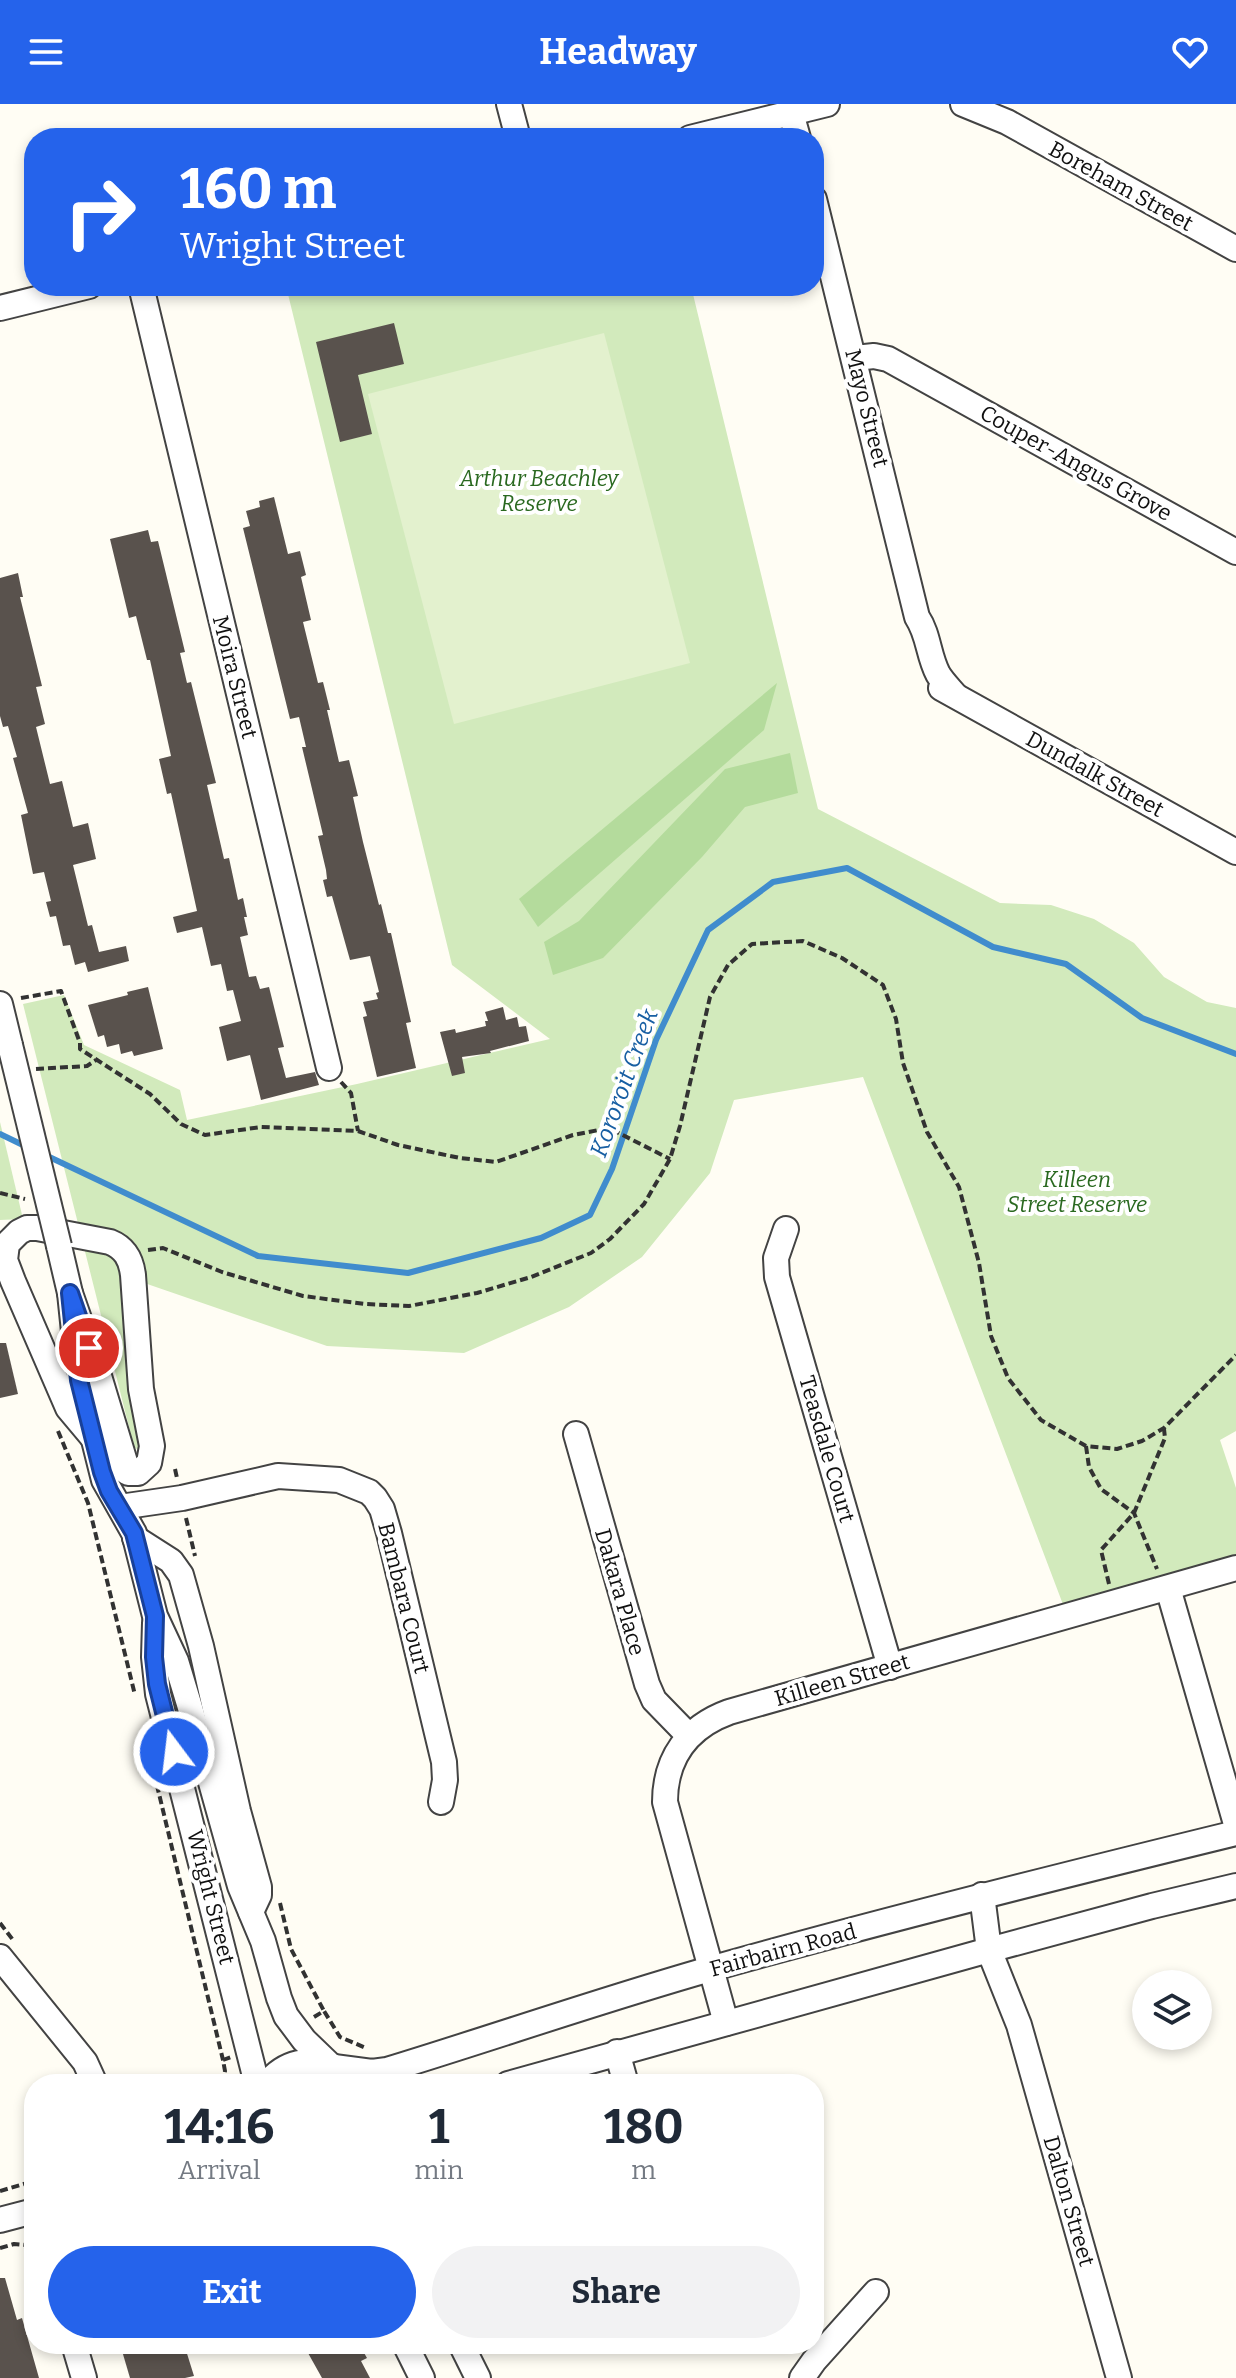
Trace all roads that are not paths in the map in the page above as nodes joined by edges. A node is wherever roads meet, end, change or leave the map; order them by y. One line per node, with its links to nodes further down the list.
1 (509, 104): 5 (street)
2 (827, 104): 4 (street)
3 (970, 105): 9 (street, Boreham Street)
4 (791, 113): 6 (street); 7 (street)
5 (515, 128)
6 (730, 128)
7 (795, 128)
8 (824, 238): 13 (street, Mayo Street)
9 (1236, 249)
10 (49, 296): 12 (street)
11 (143, 296): 18 (street, Moira Street)
12 (0, 308)
13 (857, 368): 14 (street, Couper-Angus Grove); 15 (street, Mayo Street)
14 (1236, 552)
15 (955, 695): 16 (street, Dundalk Street)
16 (1236, 852)
17 (5, 1002): 20 (street, Wright Street, bridge)
18 (329, 1068)
19 (786, 1229): 30 (street, Teasdale Court)
20 (70, 1293): 22 (street, Wright Street); 23 (street, Wright Street)
21 (576, 1434): 31 (street, Dakara Place)
22 (94, 1440): 23 (street); 23 (street, Wright Street); 25 (street, Wright Street)
23 (128, 1473): 25 (street, Wright Street)
24 (182, 1498): 25 (street, Bambara Court); 26 (street, Bambara Court); 32 (street, Bambara Court)
25 (128, 1506): 26 (street, Wright Street)
26 (135, 1536): 29 (street, Wright Street); 37 (street, Wright Street)
27 (1236, 1568): 28 (street, Killeen Street)
28 (1168, 1588): 30 (street, Killeen Street); 33 (street)
29 (155, 1616): 37 (street, Wright Street); 45 (street, Wright Street)
30 (890, 1667): 31 (street, Killeen Street)
31 (689, 1736): 40 (street, Killeen Street)
32 (441, 1802)
33 (1236, 1824)
34 (1236, 1833): 36 (street, Fairbairn Road)
35 (1236, 1886): 38 (street)
36 (982, 1895): 38 (street, Dalton Street); 40 (street, Fairbairn Road)
37 (251, 1912): 43 (street, Wright Street)
38 (998, 1948): 41 (street); 62 (street, Dalton Street)
39 (0, 1957): 44 (street)
40 (710, 1969): 41 (street, Killeen Street); 43 (street, Fairbairn Road)
41 (726, 2023): 42 (street)
42 (617, 2052): 48 (street); 49 (street)
43 (332, 2066): 46 (street, Fairbairn Road); 47 (street, Wright Street)
44 (90, 2074)
45 (255, 2074)
46 (276, 2074)
47 (344, 2074)
48 (542, 2074)
49 (623, 2074)
50 (0, 2220): 51 (street)
51 (24, 2223)
52 (876, 2292): 53 (street)
53 (824, 2350)
54 (77, 2354): 58 (street)
55 (410, 2354): 59 (street)
56 (466, 2354): 60 (street)
57 (820, 2354): 61 (street)
58 (84, 2378)
59 (422, 2378)
60 (478, 2378)
61 (802, 2378)
62 (1119, 2378)

